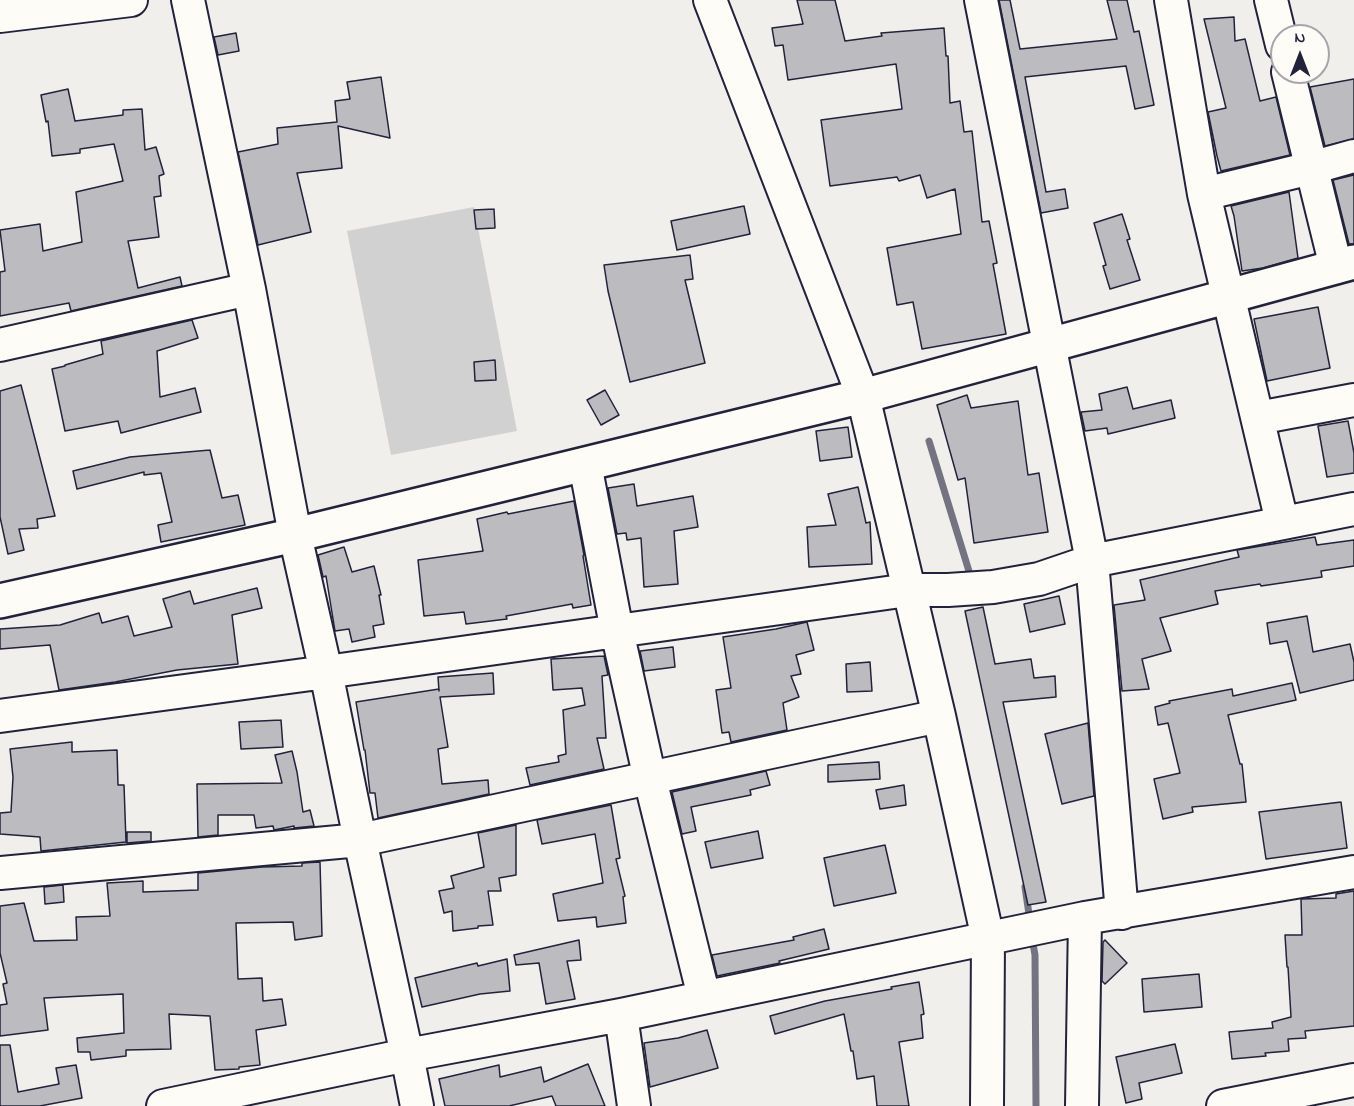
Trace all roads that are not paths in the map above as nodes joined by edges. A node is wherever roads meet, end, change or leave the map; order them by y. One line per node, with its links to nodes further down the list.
1 (131, 0): 7 (street)
2 (188, 0): 15 (street)
3 (710, 0): 19 (street)
4 (981, 0): 18 (street)
5 (1171, 0): 13 (street)
6 (1271, 0): 9 (street)
7 (33, 6): 8 (street)
8 (0, 16)
9 (1277, 24)
10 (1291, 84): 12 (street)
11 (1354, 156): 12 (street)
12 (1311, 168): 13 (street); 14 (street)
13 (1204, 194): 16 (street)
14 (1345, 264): 16 (main road)
15 (249, 289): 17 (street); 25 (street)
16 (1228, 297): 18 (main road); 21 (street)
17 (0, 345)
18 (1049, 345): 19 (main road); 26 (street)
19 (863, 396): 22 (main road); 27 (street)
20 (1354, 400): 21 (street)
21 (1258, 418): 24 (street)
22 (585, 464): 25 (main road); 29 (street)
23 (1354, 509): 24 (street)
24 (1282, 522): 26 (street)
25 (295, 535): 28 (main road); 30 (street)
26 (1092, 561): 27 (street); 37 (street)
27 (908, 590): 29 (street); 32 (street)
28 (0, 601)
29 (617, 631): 30 (street); 33 (street)
30 (326, 672): 31 (street); 34 (street)
31 (0, 716)
32 (939, 716): 33 (street); 39 (street)
33 (650, 779): 34 (street); 40 (street)
34 (360, 840): 36 (street); 42 (street)
35 (1354, 872): 37 (street)
36 (0, 873)
37 (1122, 913): 38 (street)
38 (1076, 920): 39 (street); 48 (street)
39 (987, 939): 40 (street); 47 (street)
40 (704, 997): 41 (street)
41 (621, 1015): 42 (street); 46 (street)
42 (407, 1055): 44 (street); 45 (street)
43 (1354, 1080): 49 (street)
44 (163, 1106)
45 (417, 1106)
46 (634, 1106)
47 (987, 1106)
48 (1082, 1106)
49 (1222, 1106)

